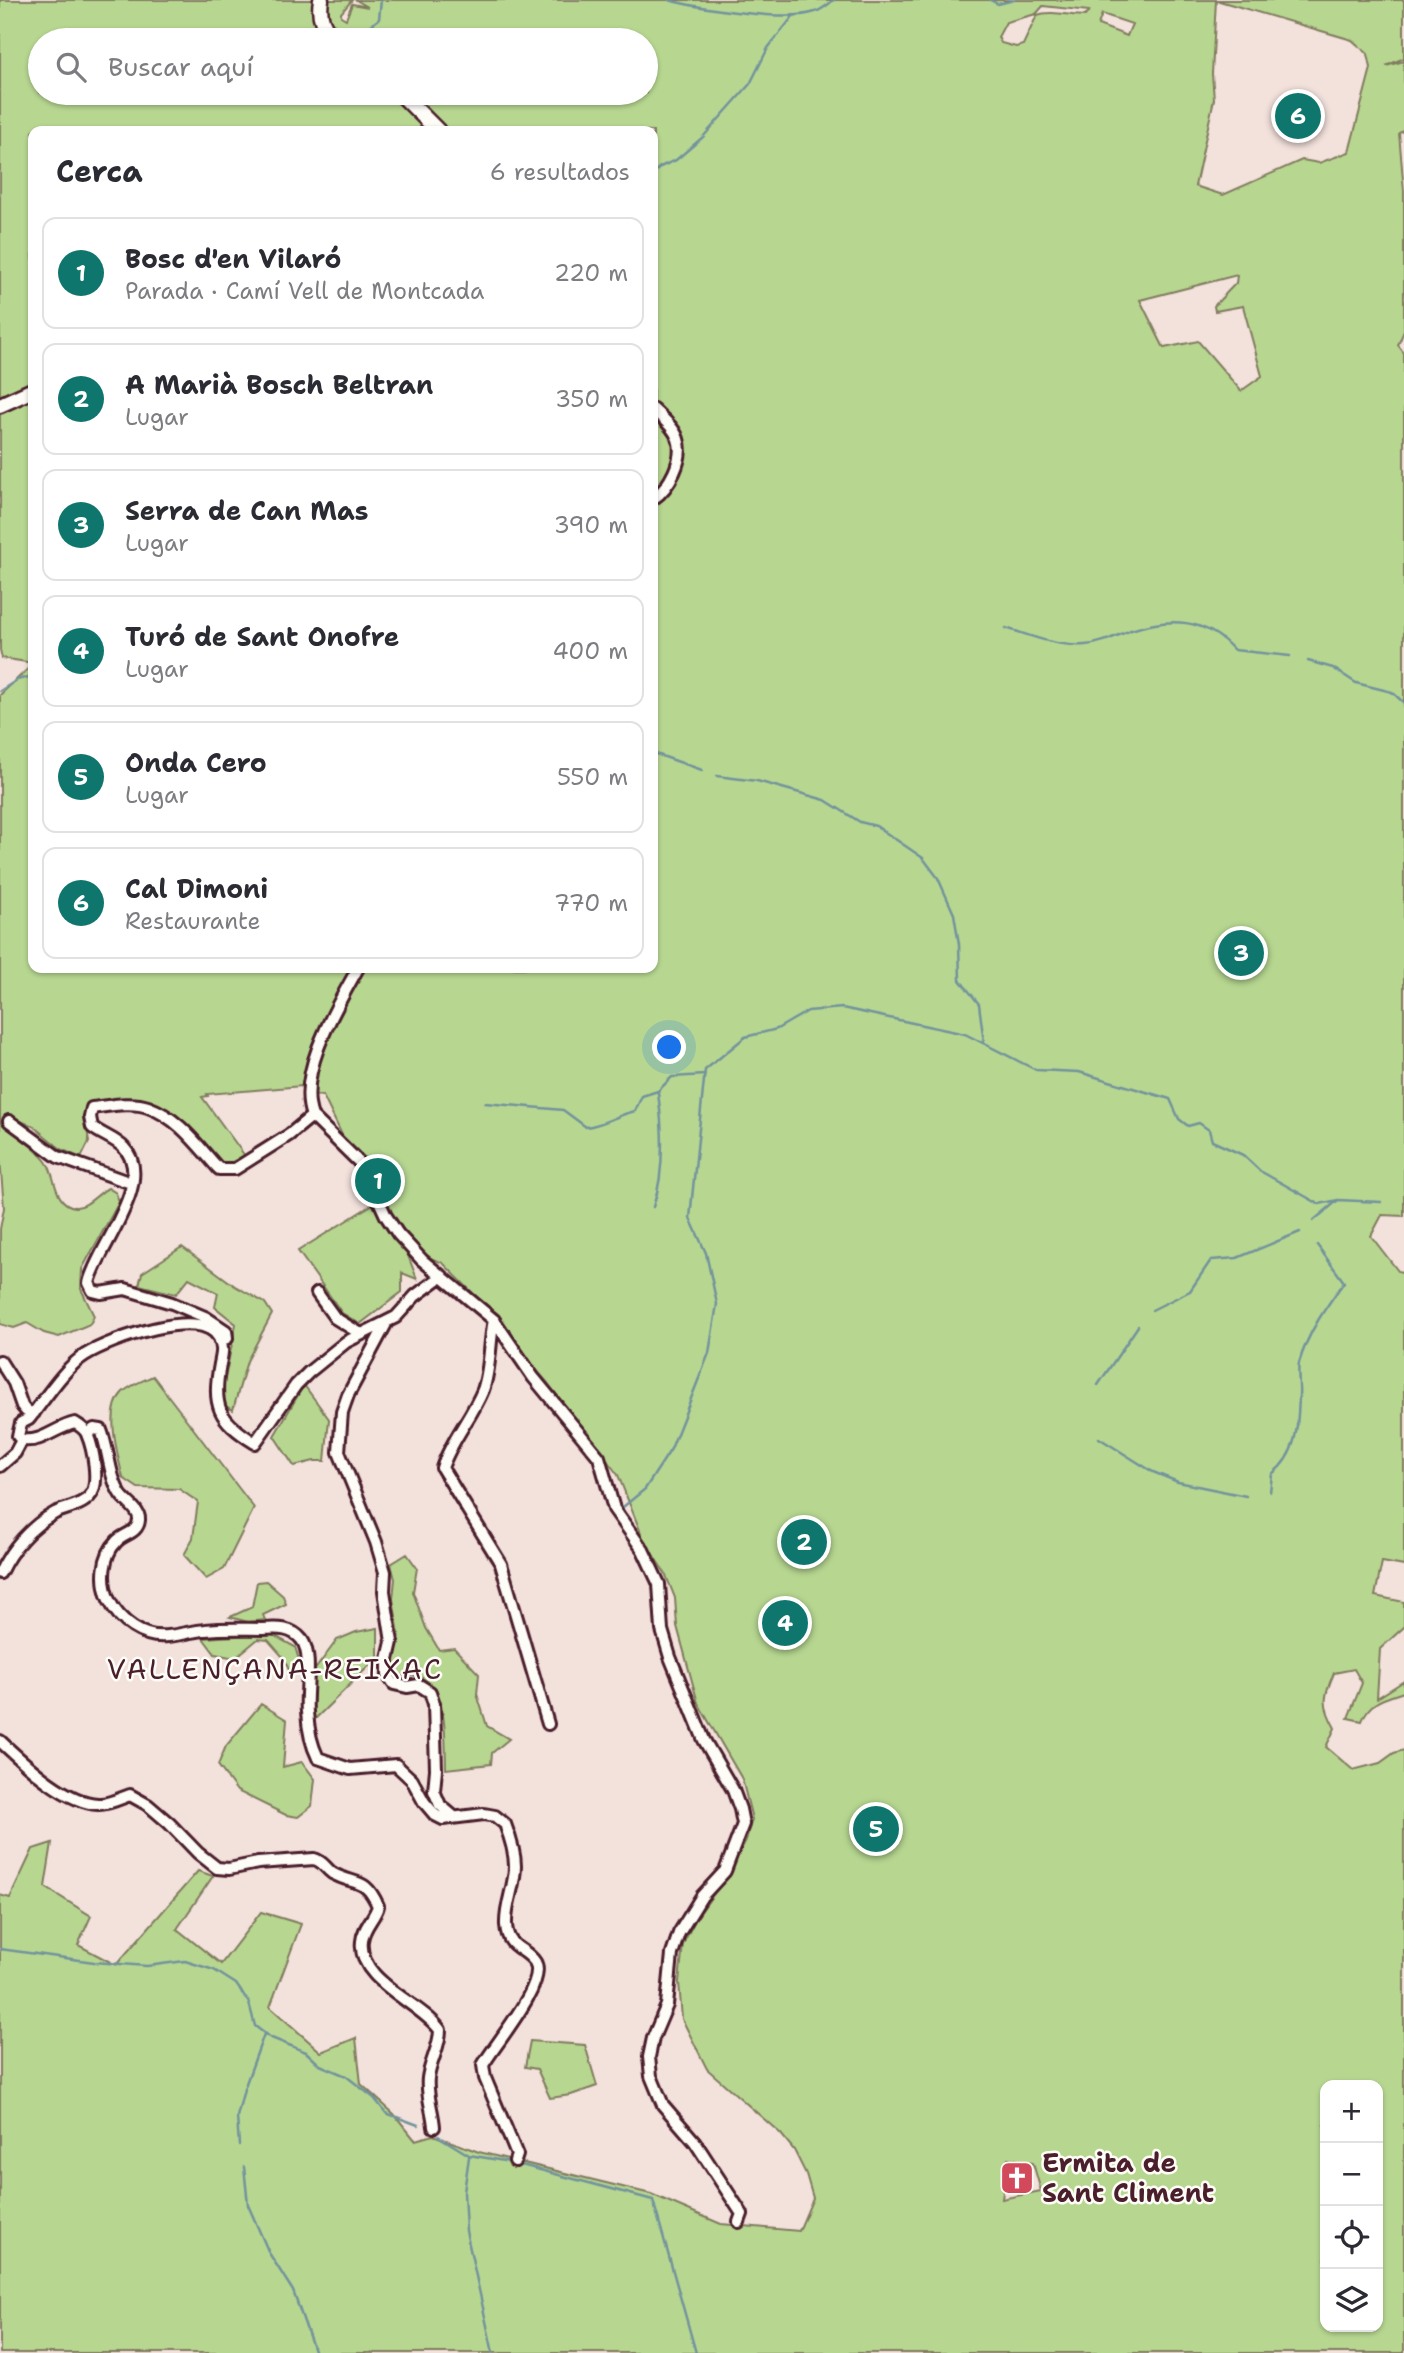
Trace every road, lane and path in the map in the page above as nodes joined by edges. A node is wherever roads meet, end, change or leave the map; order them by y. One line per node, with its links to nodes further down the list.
1 (321, 0): 2 (street)
2 (325, 28)
3 (412, 105): 4 (street)
4 (433, 126)
5 (28, 392): 6 (street)
6 (0, 405)
7 (658, 414): 8 (street)
8 (658, 496)
9 (355, 973): 10 (street)
10 (312, 1116): 12 (street); 13 (street)
11 (9, 1121): 12 (street)
12 (131, 1183): 18 (street)
13 (442, 1276): 15 (street); 16 (street)
14 (317, 1293): 17 (street)
15 (494, 1320): 25 (street); 30 (street)
16 (387, 1322): 17 (street); 27 (street)
17 (361, 1334): 18 (street)
18 (220, 1341): 20 (street)
19 (0, 1361): 20 (street)
20 (34, 1413): 22 (street)
21 (87, 1434): 22 (street); 24 (street); 27 (street)
22 (22, 1440): 23 (street)
23 (0, 1466)
24 (0, 1573)
25 (548, 1724)
26 (0, 1741): 28 (street)
27 (453, 1816): 29 (street)
28 (434, 2127)
29 (515, 2161)
30 (739, 2222)

